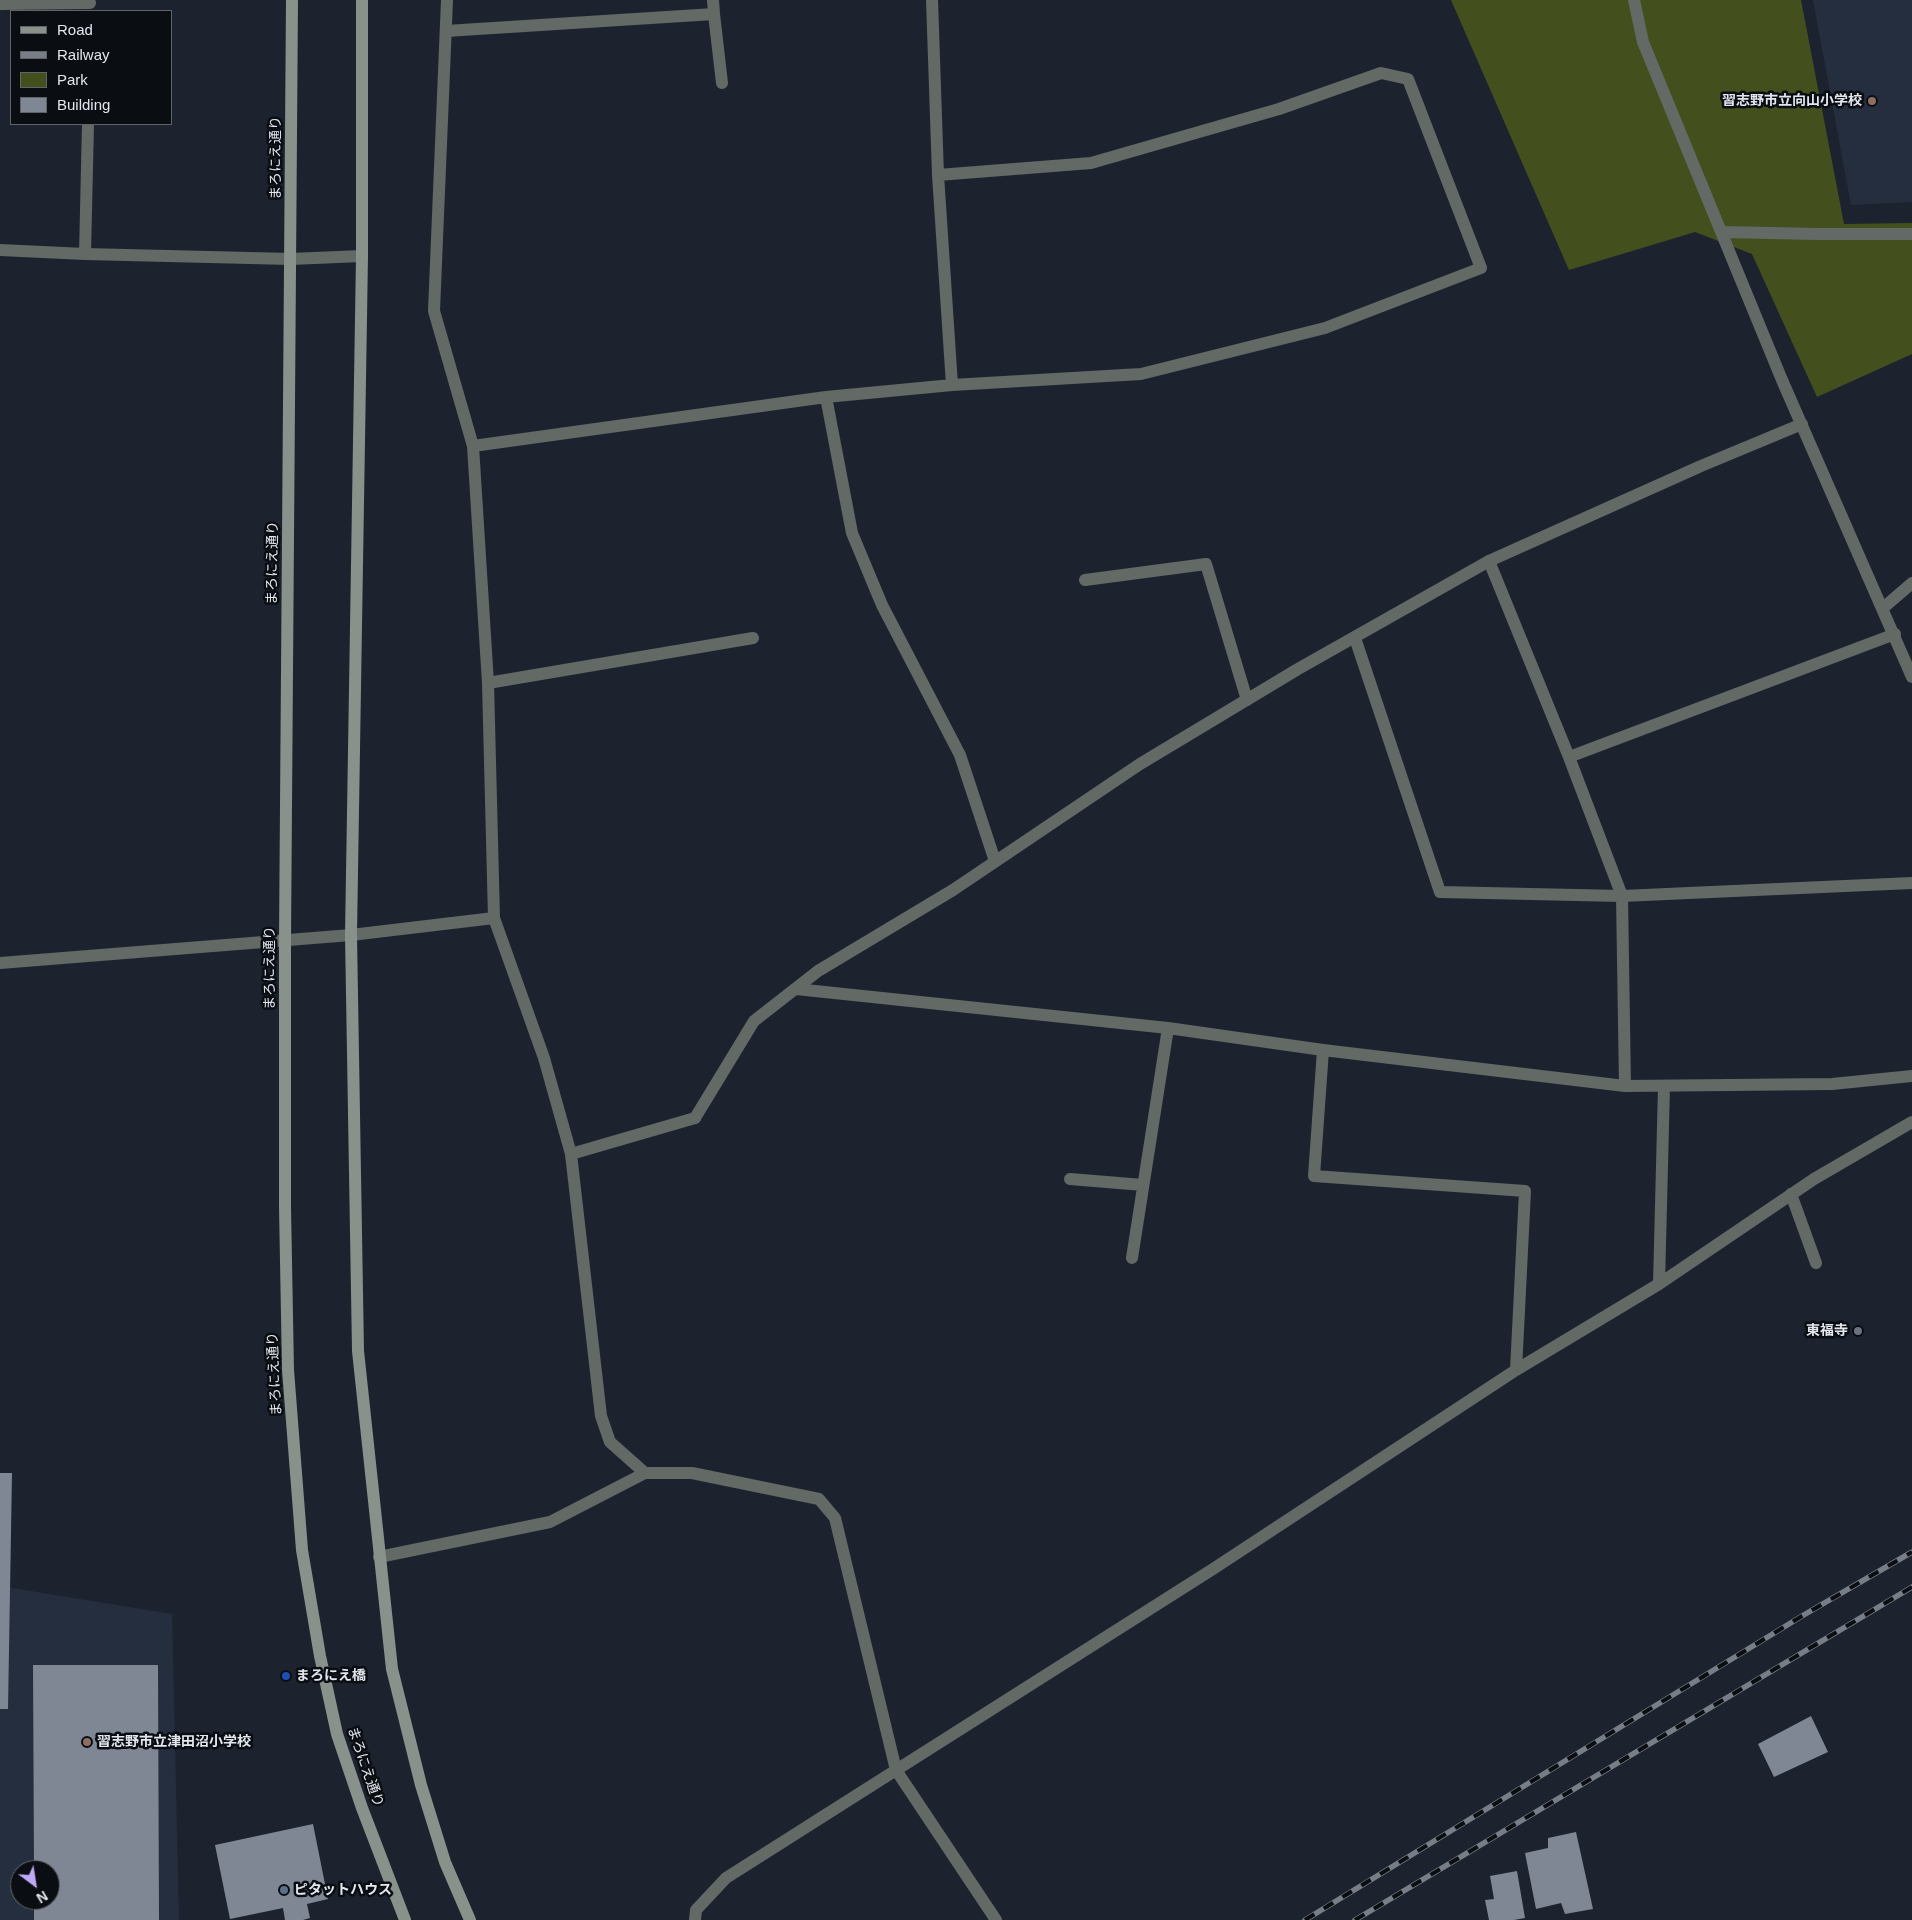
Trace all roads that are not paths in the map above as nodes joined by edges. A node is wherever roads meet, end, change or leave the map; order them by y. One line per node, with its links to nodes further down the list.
1 (292, 0): 19 (street, まろにえ通り)
2 (362, 0): 18 (street)
3 (447, 0): 10 (street)
4 (713, 0): 9 (street)
5 (932, 0): 13 (street)
6 (1634, 0): 14 (street)
7 (0, 4): 8 (street)
8 (90, 5)
9 (714, 14): 10 (street); 11 (street)
10 (446, 30): 23 (street)
11 (722, 83)
12 (88, 125): 17 (street)
13 (938, 175): 20 (street); 20 (street)
14 (1722, 232): 15 (street); 22 (street)
15 (1912, 234)
16 (0, 250): 17 (street)
17 (85, 254): 19 (street)
18 (362, 256): 19 (street); 39 (street)
19 (291, 260): 40 (street, まろにえ通り)
20 (952, 385): 21 (street)
21 (826, 397): 23 (street); 35 (street)
22 (1802, 424): 24 (street); 27 (street)
23 (474, 446): 32 (street)
24 (1489, 561): 30 (street); 34 (street)
25 (1085, 580): 33 (street)
26 (1912, 583): 27 (street)
27 (1883, 608): 28 (street)
28 (1895, 634): 31 (street); 34 (street)
29 (753, 638): 32 (street)
30 (1355, 638): 33 (street); 37 (street)
31 (1912, 677)
32 (488, 683): 38 (street)
33 (1247, 700): 35 (street)
34 (1569, 757): 37 (street)
35 (995, 861): 42 (street)
36 (1912, 884): 37 (street)
37 (1622, 896): 46 (street)
38 (494, 918): 39 (street); 49 (street)
39 (351, 935): 40 (street); 58 (street)
40 (285, 939): 41 (street); 60 (street, まろにえ通り)
41 (0, 963)
42 (796, 989): 43 (street); 49 (street)
43 (1168, 1028): 44 (street); 51 (street)
44 (1323, 1050): 46 (street); 56 (street)
45 (1912, 1076): 47 (street)
46 (1625, 1086): 47 (street)
47 (1664, 1087): 55 (street)
48 (1912, 1122): 52 (street)
49 (571, 1154): 57 (street)
50 (1070, 1179): 51 (street)
51 (1143, 1185): 53 (street)
52 (1791, 1194): 54 (street); 55 (street)
53 (1132, 1258)
54 (1816, 1263)
55 (1659, 1284): 56 (street)
56 (1516, 1370): 59 (street)
57 (645, 1474): 58 (street); 59 (street)
58 (379, 1557): 61 (street)
59 (896, 1770): 62 (street); 63 (street)
60 (405, 1920)
61 (470, 1920)
62 (695, 1920)
63 (996, 1920)

